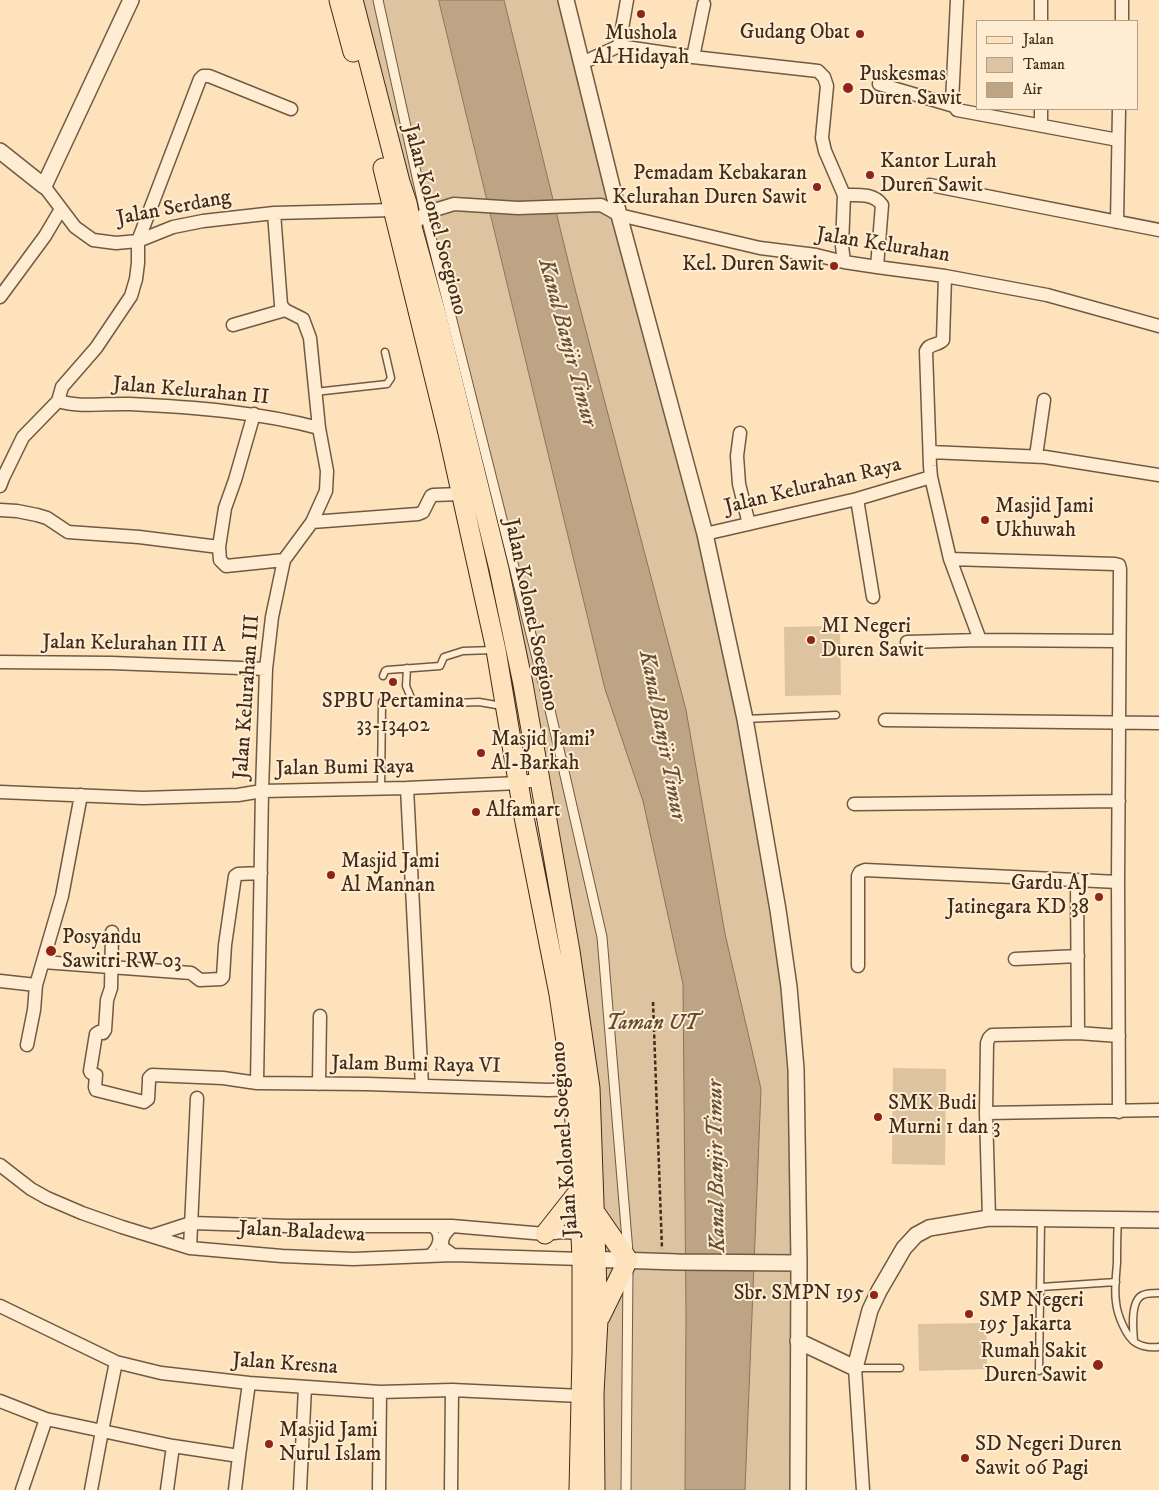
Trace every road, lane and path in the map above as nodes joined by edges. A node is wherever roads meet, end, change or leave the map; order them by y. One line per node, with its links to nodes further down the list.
1 (130, 0): 25 (street)
2 (339, 0): 27 (main road, Jalan Kolonel Soegiono)
3 (353, 0): 27 (main road, Jalan Kolonel Soegiono)
4 (378, 0): 30 (street)
5 (566, 0): 15 (street)
6 (627, 0): 13 (street)
7 (957, 0): 17 (street)
8 (1041, 0): 11 (street)
9 (1122, 0): 12 (street)
10 (704, 4): 14 (street)
11 (1041, 20)
12 (1122, 20)
13 (619, 46): 14 (street); 15 (street)
14 (693, 56): 26 (street)
15 (582, 63): 31 (street)
16 (879, 84): 17 (street)
17 (954, 106): 21 (street)
18 (291, 109): 35 (street, Jalan Kelurahan II)
19 (1041, 110): 21 (street)
20 (1119, 110): 22 (street)
21 (1041, 125): 22 (street)
22 (1118, 140): 32 (street)
23 (0, 151): 25 (street, Jalan Serdang)
24 (930, 185): 32 (street)
25 (44, 186): 28 (street, Jalan Serdang)
26 (844, 195): 36 (street); 37 (street)
27 (400, 207): 29 (street, Jalan Serdang); 30 (street); 33 (main road, Jalan Kolonel Soegiono); 55 (main road, Jalan Kolonel Soegiono)
28 (60, 210): 35 (street, Jalan Serdang); 39 (street)
29 (274, 213): 35 (street, Jalan Serdang); 40 (street)
30 (426, 213): 31 (street, Jalan Kelurahan); 33 (street); 131 (street)
31 (619, 215): 36 (street, Jalan Kelurahan); 60 (street)
32 (1117, 222): 34 (street)
33 (412, 227): 80 (main road, Jalan Kolonel Soegiono)
34 (1159, 230)
35 (138, 241): 46 (street, Jalan Kelurahan II)
36 (844, 262): 37 (street, Jalan Kelurahan)
37 (877, 267): 38 (street, Jalan Kelurahan)
38 (945, 276): 42 (street, Jalan Kelurahan); 50 (street)
39 (0, 297)
40 (285, 310): 41 (street); 44 (street, Jalan Kelurahan III)
41 (234, 325)
42 (1159, 326)
43 (385, 352): 44 (lane)
44 (315, 392): 48 (street, Jalan Kelurahan III)
45 (1044, 400): 51 (street)
46 (58, 402): 47 (street, Jalan Kelurahan II); 54 (street, Jalan Kelurahan II)
47 (254, 414): 48 (street, Jalan Kelurahan II); 61 (street)
48 (319, 428): 58 (street, Jalan Kelurahan III)
49 (740, 433): 59 (street)
50 (930, 452): 51 (street, Jalan Kelurahan Raya); 53 (street)
51 (1036, 456): 52 (street, Jalan Kelurahan Raya)
52 (1159, 475)
53 (931, 477): 56 (street, Jalan Kelurahan Raya); 62 (street)
54 (0, 486)
55 (462, 494): 58 (street); 68 (main road, Jalan Kolonel Soegiono)
56 (857, 499): 59 (street, Jalan Kelurahan Raya); 64 (street)
57 (0, 510): 61 (street)
58 (312, 522): 63 (street, Jalan Kelurahan III)
59 (749, 524): 60 (street, Jalan Kelurahan Raya)
60 (705, 534): 76 (street)
61 (219, 547): 63 (street)
62 (950, 559): 65 (street); 66 (street)
63 (284, 560): 71 (street, Jalan Kelurahan III)
64 (873, 597)
65 (980, 640): 66 (street); 67 (street)
66 (1119, 641): 78 (street)
67 (907, 642)
68 (496, 650): 70 (lane); 74 (main road, Jalan Kolonel Soegiono)
69 (0, 662): 71 (street, Jalan Kelurahan III A)
70 (407, 668): 72 (lane); 74 (lane)
71 (266, 669): 84 (street, Jalan Kelurahan III)
72 (383, 676)
73 (382, 702): 82 (lane)
74 (506, 707): 81 (main road, Jalan Kolonel Soegiono)
75 (836, 715): 76 (lane)
76 (745, 719): 132 (street)
77 (885, 720): 78 (street)
78 (1119, 723): 79 (street); 87 (street)
79 (1159, 723)
80 (540, 779): 81 (street, Jalan Bumi Raya); 115 (main road, Jalan Kolonel Soegiono)
81 (519, 783): 83 (street, Jalan Bumi Raya); 108 (main road, Jalan Kolonel Soegiono)
82 (381, 788): 83 (street, Jalan Bumi Raya); 84 (street, Jalan Bumi Raya)
83 (407, 788): 107 (street)
84 (262, 791): 86 (street, Jalan Bumi Raya); 89 (street)
85 (0, 792): 86 (street, Jalan Bumi Raya)
86 (81, 795): 95 (street)
87 (1119, 801): 88 (street); 91 (street)
88 (854, 804)
89 (261, 873): 96 (street); 105 (street)
90 (1077, 880): 91 (street); 93 (street); 97 (street)
91 (1118, 882): 103 (street)
92 (112, 932): 96 (street)
93 (1078, 956): 94 (street); 102 (street)
94 (1015, 959)
95 (43, 962): 96 (street); 99 (street)
96 (111, 966): 105 (street, Jalam Bumi Raya VI)
97 (858, 966)
98 (0, 981): 99 (street)
99 (36, 985): 104 (street)
100 (653, 1002): 127 (path)
101 (320, 1016): 106 (street)
102 (1078, 1033): 103 (street); 112 (street)
103 (1119, 1036): 111 (street)
104 (27, 1045)
105 (257, 1083): 106 (street, Jalam Bumi Raya VI)
106 (319, 1084): 107 (street, Jalam Bumi Raya VI)
107 (422, 1086): 108 (street, Jalam Bumi Raya VI)
108 (573, 1089): 114 (main road, Jalan Kolonel Soegiono)
109 (197, 1098): 120 (street)
110 (1159, 1110): 111 (street)
111 (1119, 1112): 112 (street)
112 (986, 1113): 116 (street)
113 (0, 1165): 125 (street, Jalan Baladewa)
114 (579, 1191): 123 (main road); 124 (main road, Jalan Kolonel Soegiono)
115 (594, 1210): 124 (main road, Jalan Kolonel Soegiono); 131 (main road)
116 (989, 1218): 117 (street); 142 (street)
117 (1041, 1220): 118 (street); 134 (lane)
118 (1118, 1220): 119 (street); 133 (lane)
119 (1159, 1220)
120 (191, 1223): 121 (street, Jalan Baladewa); 125 (street, Jalan Baladewa); 126 (street)
121 (428, 1226): 122 (street, Jalan Baladewa); 129 (lane)
122 (452, 1226): 123 (street, Jalan Baladewa); 128 (street)
123 (545, 1234): 124 (street, Jalan Baladewa)
124 (588, 1235): 130 (main road, Jalan Kolonel Soegiono)
125 (151, 1236): 126 (street, Jalan Baladewa)
126 (190, 1248): 129 (street, Jalan Baladewa)
127 (662, 1253)
128 (453, 1255): 129 (street, Jalan Baladewa); 130 (street, Jalan Baladewa)
129 (423, 1256)
130 (589, 1259): 131 (street); 137 (main road, Jalan Kolonel Soegiono); 149 (main road, Jalan Kolonel Soegiono)
131 (631, 1260): 132 (street); 137 (main road); 164 (street)
132 (795, 1263): 138 (street)
133 (1116, 1282): 134 (lane); 139 (lane)
134 (1041, 1287): 144 (lane)
135 (1159, 1293): 139 (lane)
136 (0, 1306): 141 (street, Jalan Kresna)
137 (598, 1320): 163 (main road, Jalan Kolonel Soegiono)
138 (798, 1341): 142 (street); 165 (street)
139 (1134, 1342): 140 (lane)
140 (1159, 1347)
141 (116, 1362): 145 (street, Jalan Kresna); 152 (street)
142 (855, 1368): 143 (lane); 166 (street)
143 (900, 1368)
144 (1039, 1371)
145 (249, 1383): 146 (street, Jalan Kresna); 154 (street)
146 (305, 1387): 148 (street, Jalan Kresna); 159 (street)
147 (452, 1390): 148 (street, Jalan Kresna); 149 (street, Jalan Kresna); 161 (street)
148 (380, 1392): 160 (street)
149 (581, 1396): 162 (main road, Jalan Kolonel Soegiono)
150 (0, 1401): 151 (street)
151 (46, 1419): 152 (street); 155 (street)
152 (102, 1431): 153 (street); 156 (street)
153 (173, 1446): 154 (street); 157 (street)
154 (238, 1456): 158 (street)
155 (22, 1490)
156 (92, 1490)
157 (167, 1490)
158 (235, 1490)
159 (300, 1490)
160 (379, 1490)
161 (451, 1490)
162 (579, 1490)
163 (595, 1490)
164 (626, 1490)
165 (798, 1490)
166 (863, 1490)

